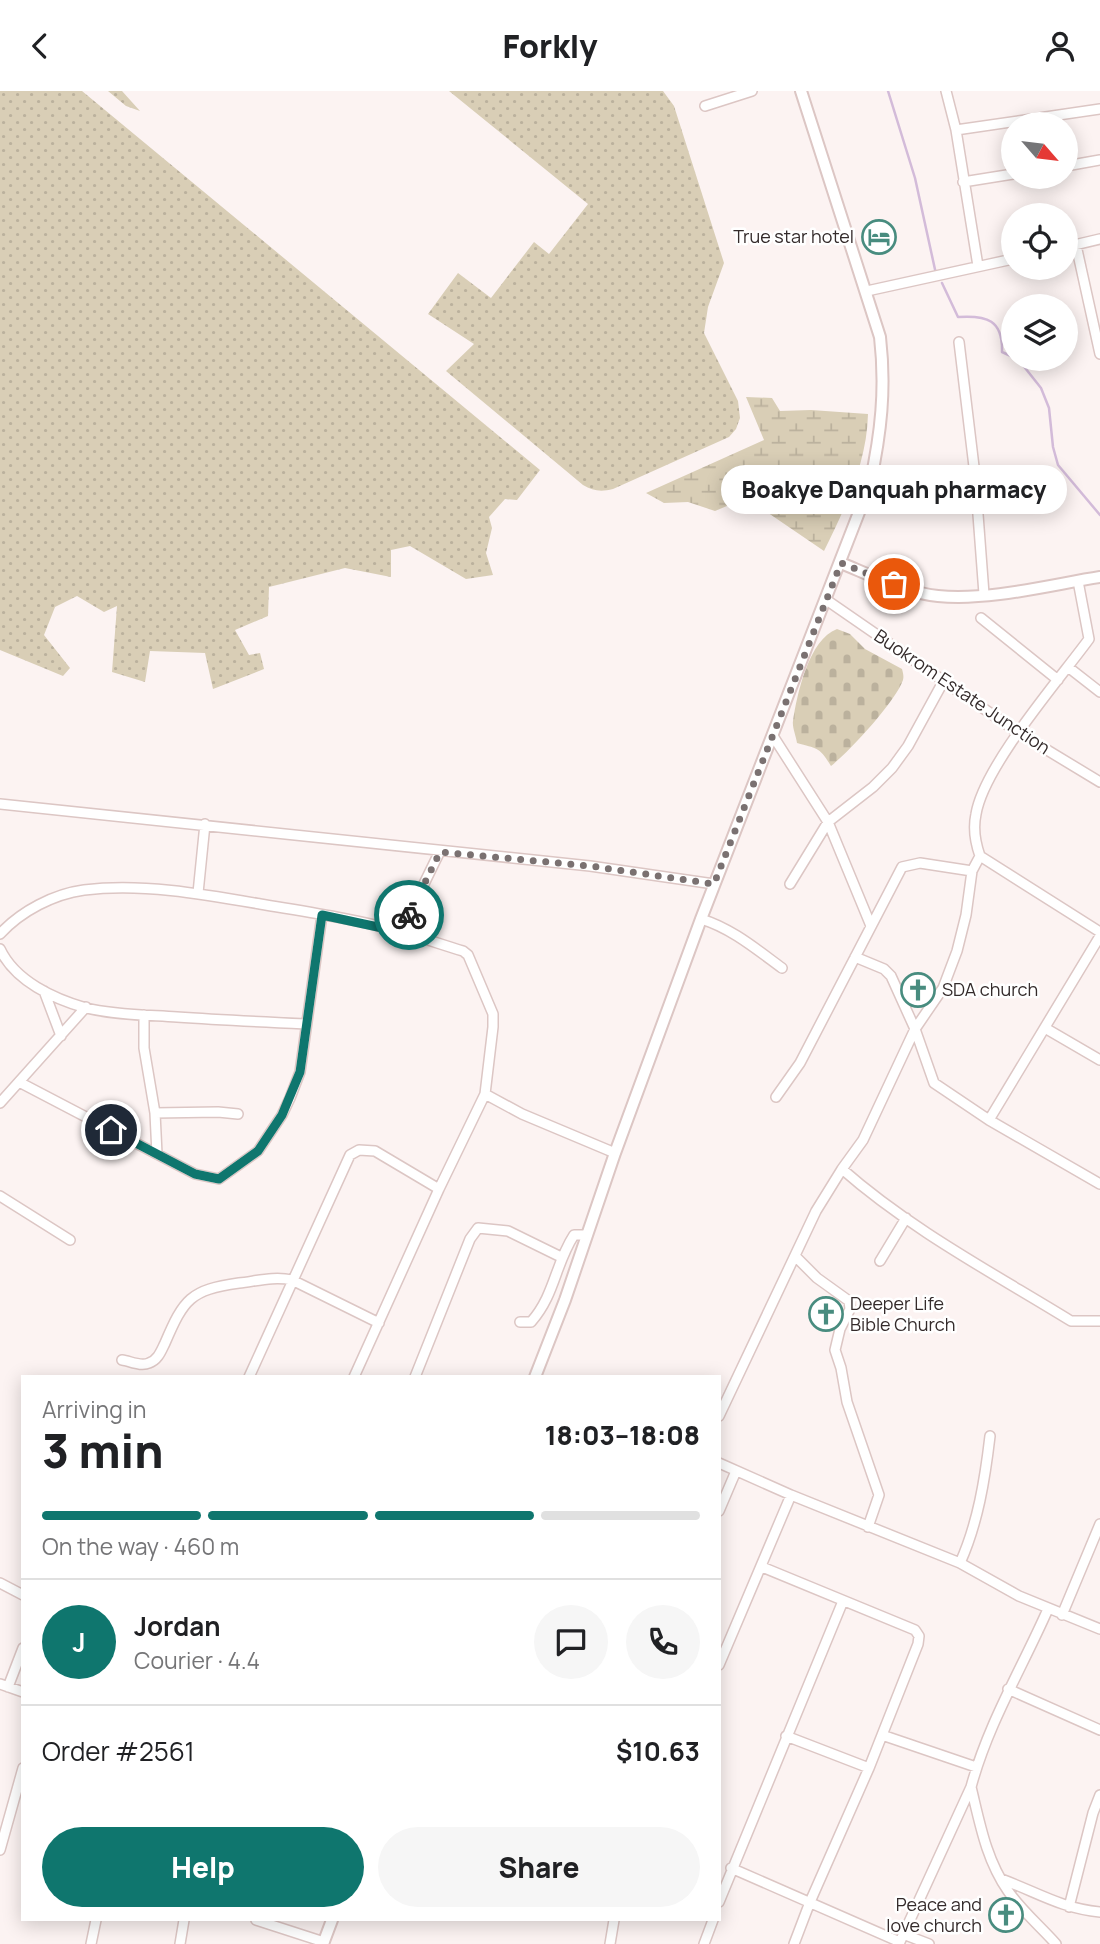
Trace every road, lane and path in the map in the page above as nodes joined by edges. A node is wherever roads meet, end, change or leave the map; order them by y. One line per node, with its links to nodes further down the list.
1 (752, 91): 4 (street)
2 (801, 91): 16 (street)
3 (946, 91): 6 (street)
4 (705, 106)
5 (1100, 109): 6 (street)
6 (956, 130): 10 (street)
7 (1100, 160): 8 (street)
8 (1078, 164)
9 (1001, 176): 10 (street)
10 (963, 182): 14 (street)
11 (1100, 239): 12 (street)
12 (1078, 244)
13 (1001, 261): 14 (street)
14 (978, 266): 16 (street)
15 (1078, 272): 18 (street)
16 (867, 291): 19 (street)
17 (959, 342): 22 (street)
18 (1100, 354)
19 (841, 563): 22 (street); 23 (street)
20 (1100, 577): 21 (street)
21 (1078, 580): 22 (street); 25 (street)
22 (984, 594)
23 (825, 599): 27 (street, Buokrom Estate Junction); 30 (street)
24 (981, 618): 26 (street)
25 (1068, 667): 26 (street); 28 (street)
26 (1058, 680): 29 (street)
27 (943, 682): 29 (street, Buokrom Estate Junction); 33 (street)
28 (1100, 692)
29 (1019, 733): 31 (street, Buokrom Estate Junction); 36 (street)
30 (774, 736): 33 (street); 38 (street)
31 (1100, 782)
32 (0, 804): 34 (street)
33 (828, 823): 39 (street); 43 (street)
34 (205, 824): 35 (street); 40 (street)
35 (440, 852): 38 (street); 45 (street)
36 (980, 856): 37 (street); 46 (street)
37 (972, 871): 43 (street); 55 (street)
38 (714, 884): 42 (street)
39 (790, 884)
40 (198, 893): 41 (street); 44 (street)
41 (322, 915): 45 (street); 53 (street)
42 (701, 919): 49 (street); 65 (street)
43 (871, 926): 48 (street)
44 (2, 929)
45 (401, 932): 59 (street)
46 (1100, 934): 54 (street)
47 (0, 949): 50 (street)
48 (855, 957): 55 (street); 60 (street)
49 (782, 968)
50 (44, 991): 51 (street); 56 (street)
51 (86, 1007): 52 (street); 56 (street)
52 (144, 1015): 53 (street); 62 (street)
53 (306, 1024): 66 (street)
54 (1045, 1028): 57 (street); 64 (street)
55 (915, 1029): 64 (street); 67 (street)
56 (61, 1036): 58 (street)
57 (1100, 1060)
58 (19, 1082): 61 (street); 66 (street)
59 (485, 1094): 65 (street); 69 (street)
60 (776, 1097)
61 (0, 1103)
62 (155, 1112): 63 (street); 66 (street)
63 (238, 1114)
64 (989, 1120): 68 (street)
65 (615, 1153): 72 (street)
66 (157, 1154)
67 (842, 1169): 71 (street); 74 (street)
68 (1100, 1184)
69 (439, 1189): 77 (street); 82 (street)
70 (0, 1196): 73 (street)
71 (906, 1218): 76 (street); 80 (street)
72 (587, 1235): 75 (street); 79 (street)
73 (70, 1240)
74 (795, 1256): 88 (street); 95 (street)
75 (561, 1257): 78 (street); 86 (street)
76 (880, 1261)
77 (292, 1280): 82 (street); 83 (street); 84 (street)
78 (549, 1296): 79 (street); 81 (street)
79 (565, 1300): 87 (street)
80 (1100, 1321)
81 (520, 1322)
82 (379, 1323): 85 (street)
83 (122, 1360)
84 (250, 1375)
85 (355, 1375)
86 (416, 1375)
87 (536, 1375)
88 (721, 1412)
89 (990, 1436): 96 (street)
90 (721, 1464): 91 (street)
91 (736, 1471): 92 (street); 93 (street)
92 (791, 1495): 95 (street); 97 (street)
93 (721, 1506)
94 (1100, 1524): 102 (street)
95 (868, 1527): 96 (street)
96 (960, 1563): 101 (street)
97 (762, 1567): 100 (street); 105 (street)
98 (0, 1583): 99 (street)
99 (21, 1594)
100 (843, 1601): 110 (street); 111 (street)
101 (1048, 1609): 102 (street); 107 (street)
102 (1062, 1615): 103 (street)
103 (1100, 1629)
104 (21, 1652): 106 (street)
105 (721, 1660)
106 (4, 1685): 108 (street)
107 (1008, 1689): 109 (street); 112 (street)
108 (21, 1691)
109 (1100, 1730)
110 (883, 1735): 112 (street); 113 (street)
111 (786, 1736): 113 (street); 118 (street)
112 (976, 1767): 115 (street)
113 (869, 1768): 121 (street)
114 (21, 1775): 117 (street)
115 (971, 1787): 119 (street); 130 (street)
116 (1100, 1795): 122 (street)
117 (1, 1846)
118 (731, 1868): 120 (street); 121 (street)
119 (1001, 1879): 122 (street); 138 (street)
120 (721, 1896)
121 (810, 1902): 130 (street); 136 (street)
122 (1069, 1907): 123 (street)
123 (1100, 1912)
124 (96, 1921): 132 (street)
125 (184, 1921): 133 (street)
126 (259, 1921): 131 (street)
127 (332, 1921): 131 (street)
128 (614, 1921): 134 (street)
129 (713, 1921): 135 (street)
130 (900, 1940): 137 (street)
131 (324, 1943)
132 (91, 1944)
133 (180, 1944)
134 (610, 1944)
135 (704, 1944)
136 (794, 1944)
137 (929, 1944)
138 (1056, 1944)

